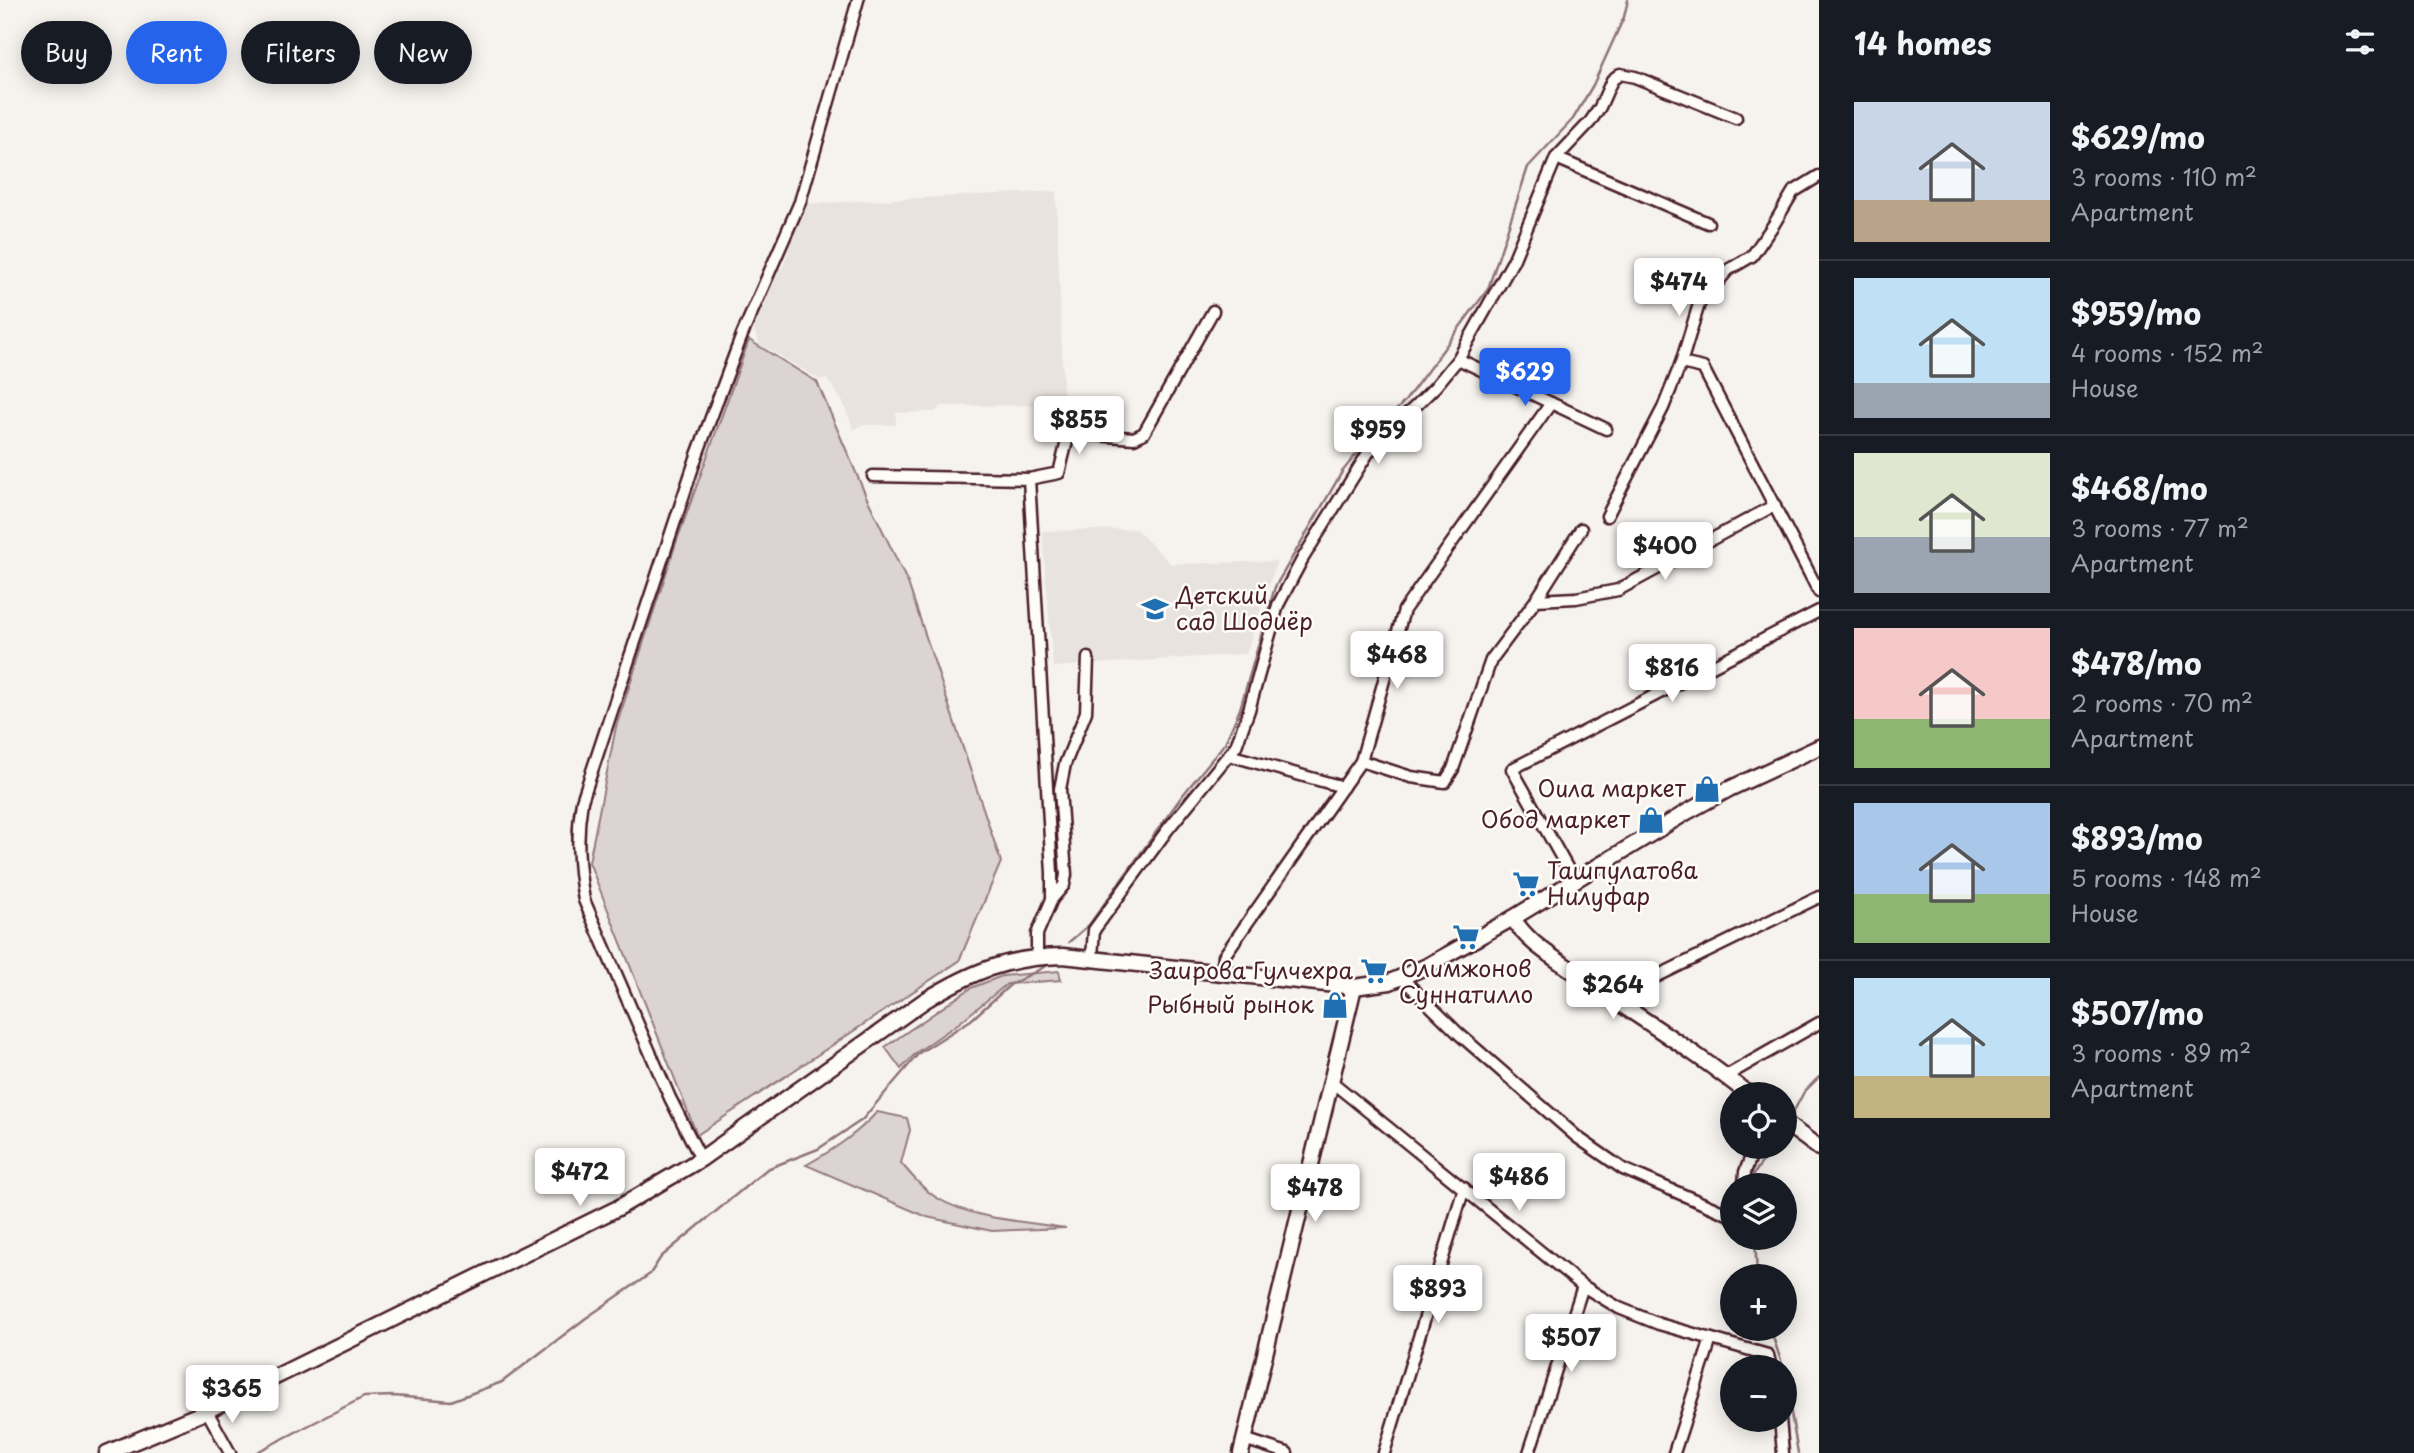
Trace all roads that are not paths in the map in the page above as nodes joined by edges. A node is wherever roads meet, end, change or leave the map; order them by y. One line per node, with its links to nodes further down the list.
1 (858, 0): 40 (street)
2 (1736, 118): 3 (street)
3 (1556, 158): 5 (street); 7 (street)
4 (1819, 176): 8 (street)
5 (1708, 223)
6 (1213, 311): 12 (street)
7 (1458, 359): 9 (street); 21 (street)
8 (1681, 363): 13 (street); 14 (street)
9 (1550, 403): 10 (street); 22 (street)
10 (1606, 429)
11 (873, 476): 12 (street)
12 (1029, 479): 26 (street)
13 (1775, 505): 16 (street); 17 (street)
14 (1607, 516)
15 (1581, 529): 17 (street)
16 (1819, 592)
17 (1536, 600): 22 (street)
18 (1819, 611): 24 (street)
19 (1088, 658): 26 (street)
20 (1819, 747): 24 (main road)
21 (1229, 755): 23 (street); 29 (street)
22 (1361, 761): 23 (street)
23 (1343, 786): 30 (street)
24 (1574, 880): 27 (main road)
25 (1819, 897): 33 (street)
26 (1052, 899): 28 (street)
27 (1513, 918): 31 (main road); 33 (main road)
28 (1037, 956): 29 (main road); 40 (main road)
29 (1092, 957): 30 (main road)
30 (1222, 972): 32 (main road)
31 (1402, 978): 32 (main road); 42 (street)
32 (1354, 987): 36 (main road)
33 (1616, 1002): 35 (main road)
34 (1819, 1023): 35 (street)
35 (1726, 1076): 37 (main road)
36 (1332, 1082): 41 (street); 48 (main road)
37 (1733, 1082)
38 (1797, 1132): 39 (main road)
39 (1819, 1148)
40 (701, 1159): 46 (main road)
41 (1464, 1188): 43 (street); 52 (street)
42 (1720, 1211)
43 (1583, 1286): 44 (street); 53 (street)
44 (1711, 1339): 45 (street); 54 (street)
45 (1768, 1355)
46 (207, 1411): 49 (main road); 50 (street)
47 (1781, 1432): 55 (street)
48 (1242, 1446): 51 (street)
49 (107, 1453)
50 (230, 1453)
51 (1287, 1453)
52 (1384, 1453)
53 (1529, 1453)
54 (1674, 1453)
55 (1783, 1453)

